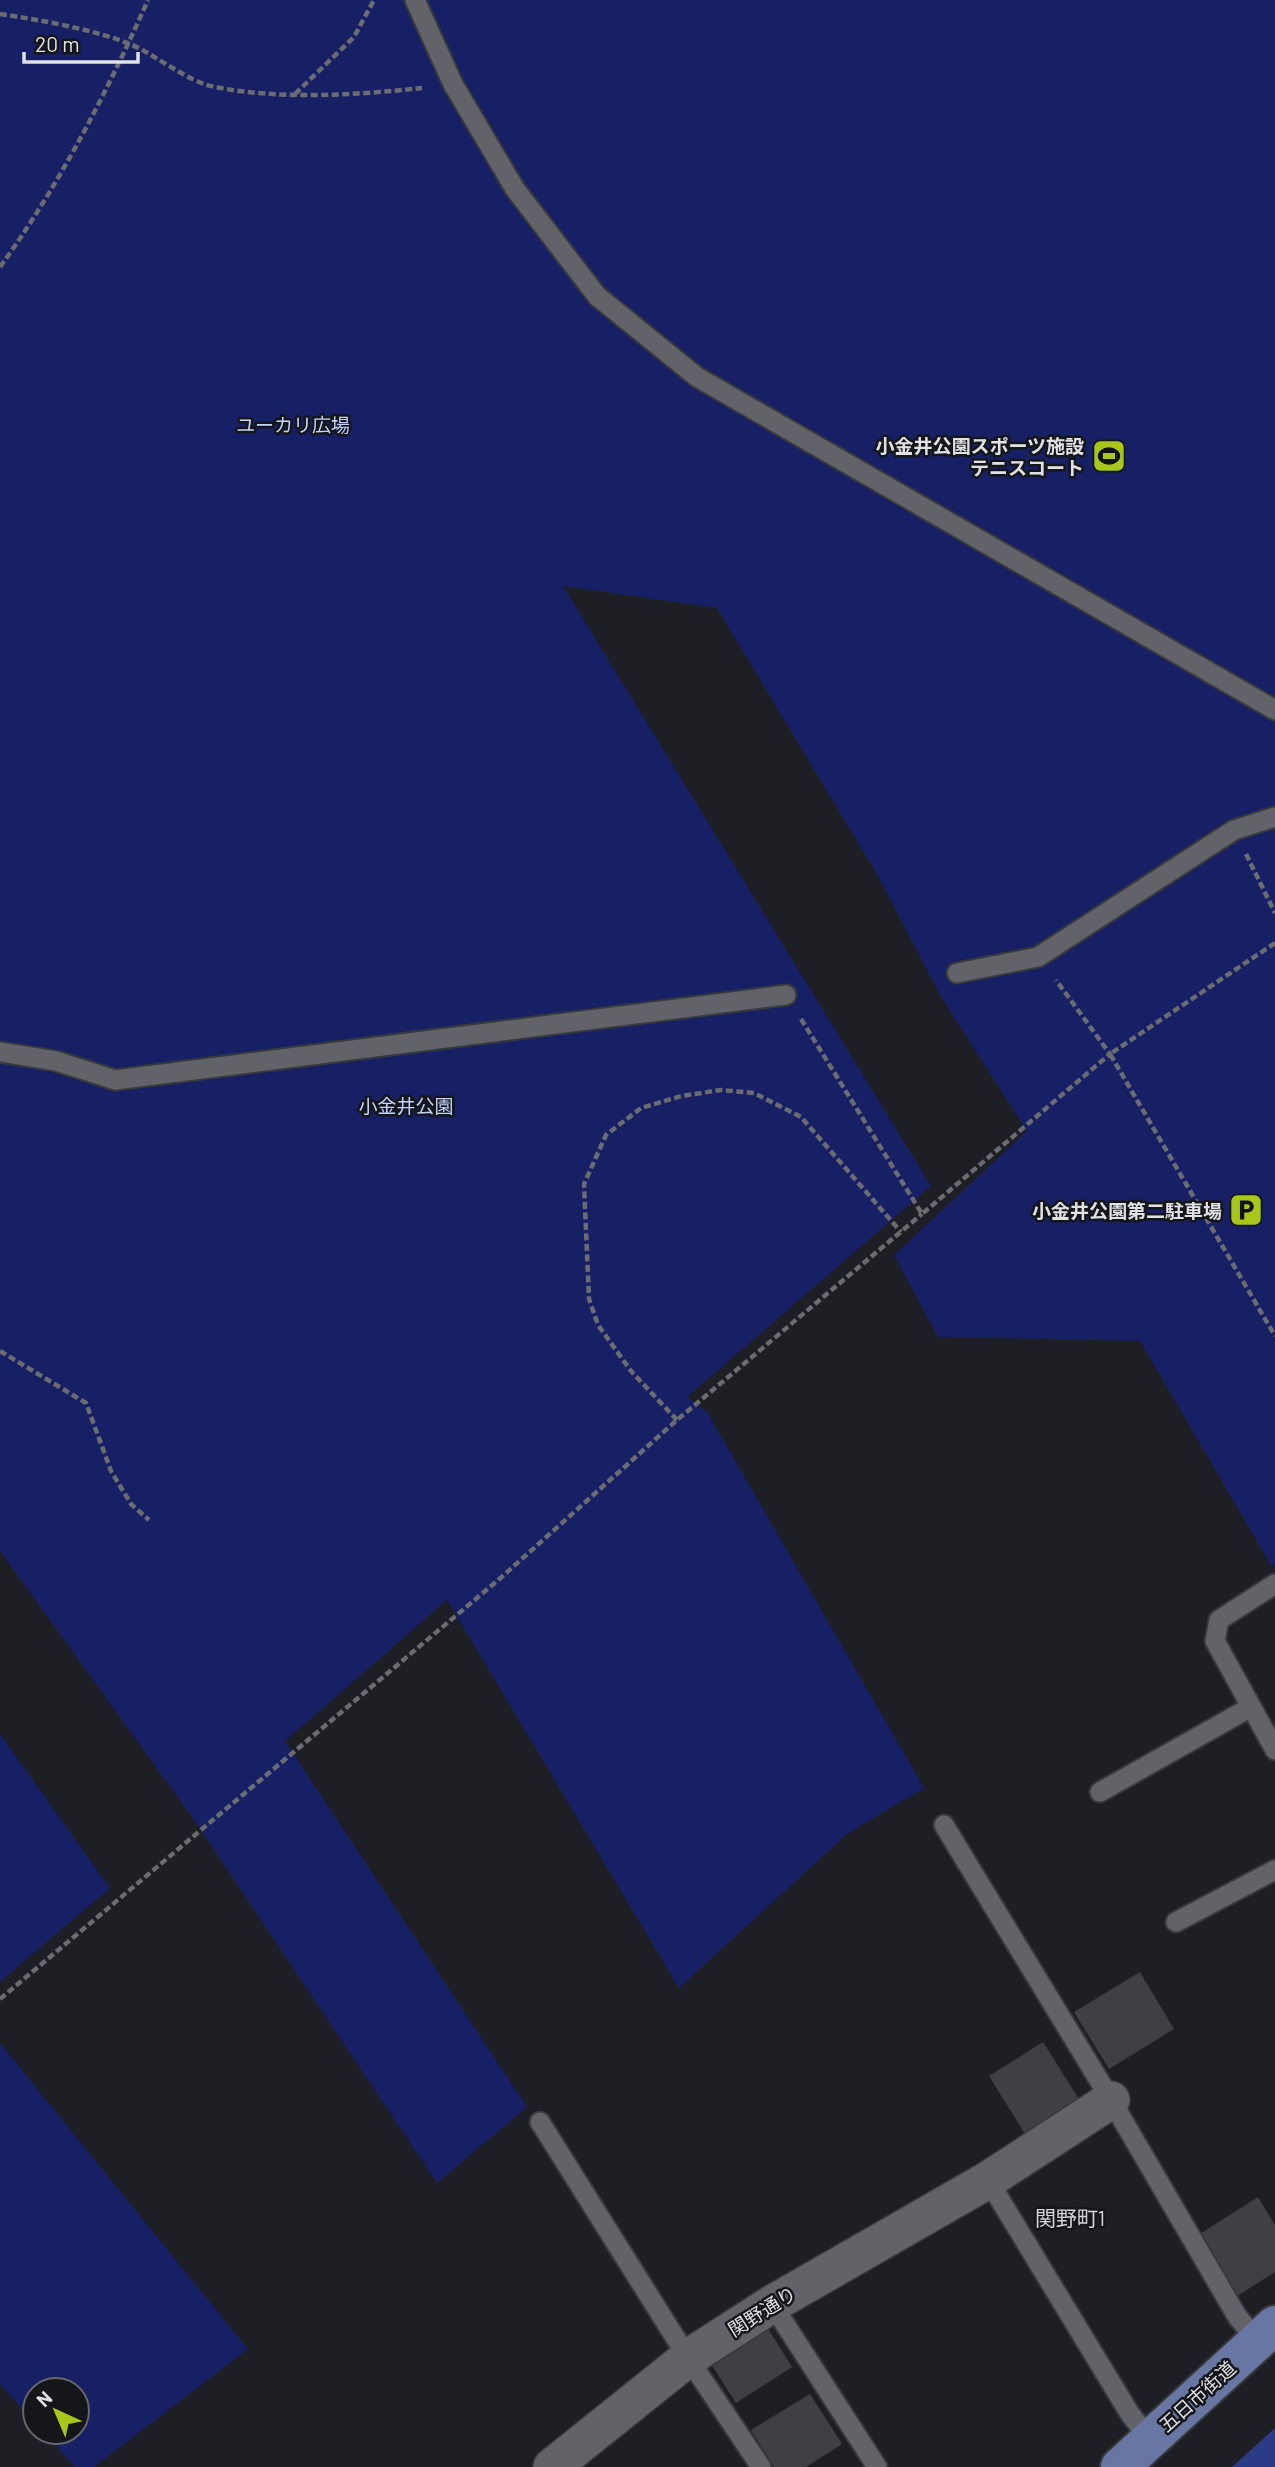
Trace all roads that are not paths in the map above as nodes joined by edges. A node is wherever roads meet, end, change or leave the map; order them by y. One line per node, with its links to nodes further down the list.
1 (415, 0): 2 (lane)
2 (1275, 710)
3 (1275, 817): 4 (lane)
4 (957, 973)
5 (786, 995): 6 (lane)
6 (0, 1052)
7 (1275, 1584): 8 (lane)
8 (1251, 1707): 9 (lane); 10 (lane)
9 (1275, 1749)
10 (1100, 1792)
11 (944, 1825): 14 (lane)
12 (1275, 1870): 13 (lane)
13 (1176, 1922)
14 (1111, 2100): 16 (street, 関野通り); 18 (lane)
15 (540, 2122): 19 (lane)
16 (988, 2180): 17 (street, 関野通り); 20 (lane)
17 (772, 2304): 19 (street, 関野通り); 23 (lane)
18 (1266, 2333): 20 (main road, 五日市街道)
19 (688, 2358): 21 (street, 関野通り); 22 (lane)
20 (1150, 2439): 24 (main road, 五日市街道)
21 (552, 2467)
22 (761, 2467)
23 (877, 2467)
24 (1120, 2467)

